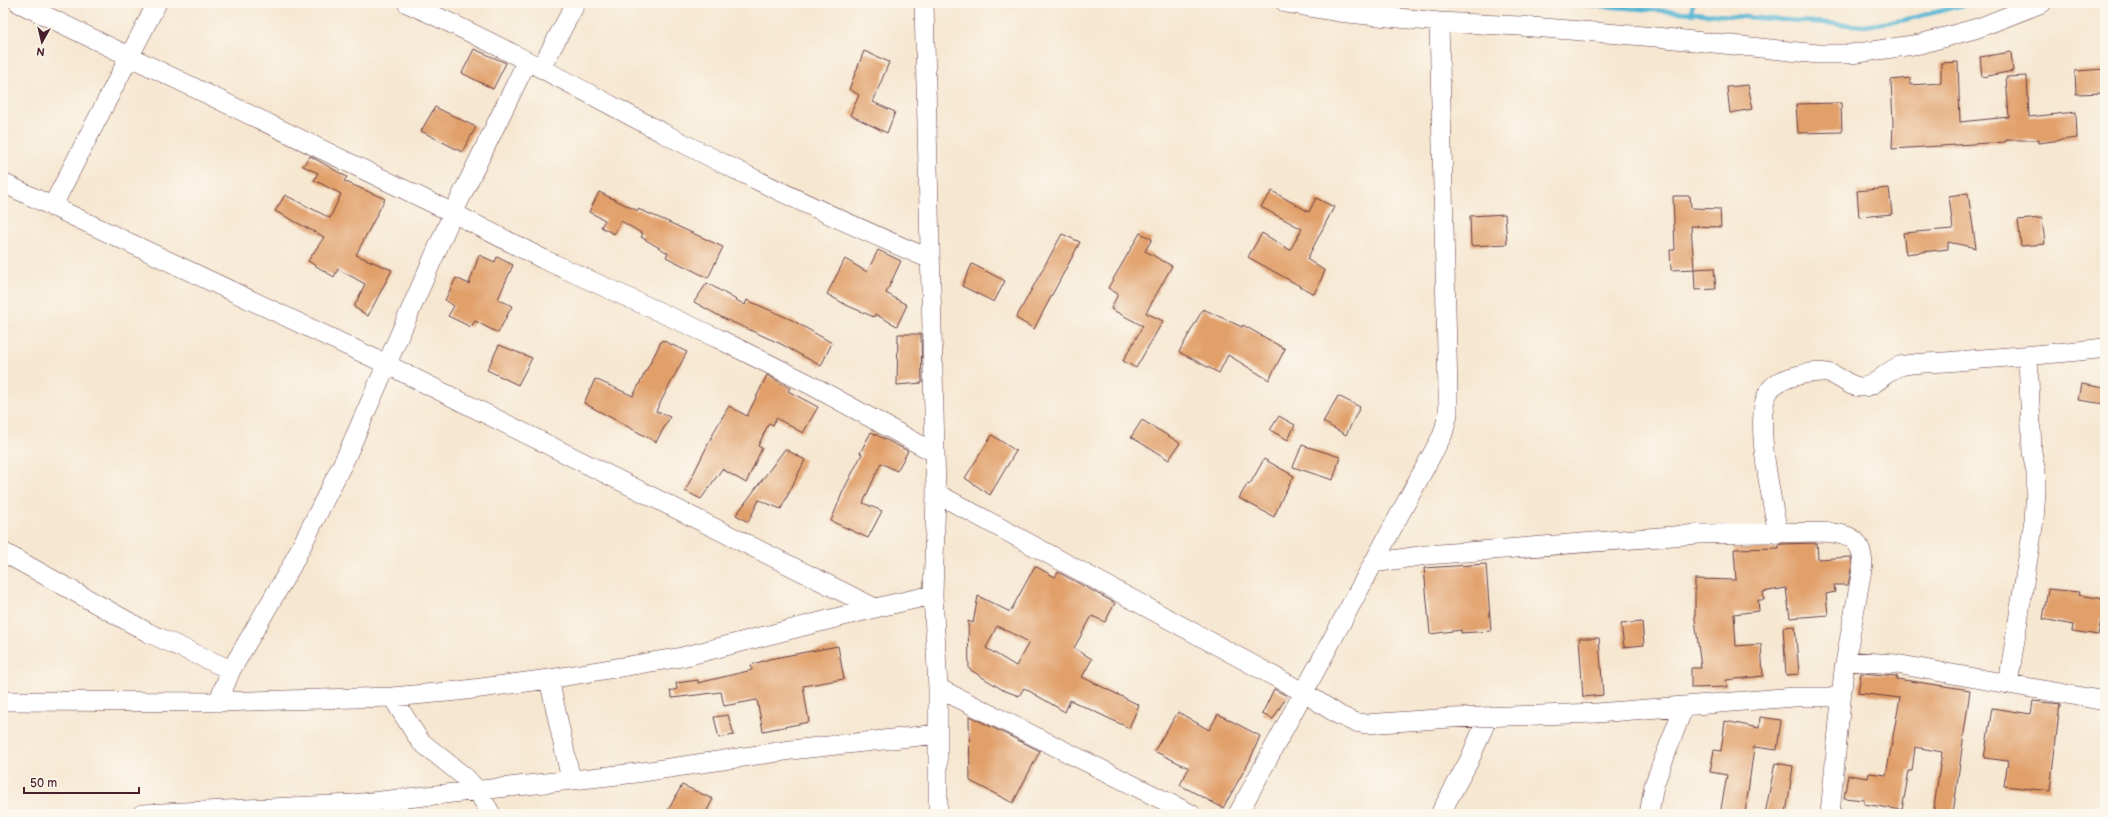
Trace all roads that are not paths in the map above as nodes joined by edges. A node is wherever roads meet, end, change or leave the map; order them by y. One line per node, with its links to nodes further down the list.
1 (19, 3): 9 (street)
2 (157, 3): 9 (street)
3 (407, 3): 10 (street)
4 (576, 3): 10 (street)
5 (924, 3): 14 (street)
6 (1286, 3): 8 (street)
7 (2042, 3): 8 (street)
8 (1439, 22): 22 (street)
9 (130, 57): 12 (street); 13 (street)
10 (534, 65): 13 (street); 14 (street)
11 (3, 183): 12 (street)
12 (52, 207): 17 (street)
13 (453, 213): 17 (street); 18 (street)
14 (930, 259): 18 (street)
15 (2105, 348): 16 (street)
16 (2028, 356): 20 (street); 28 (street)
17 (386, 364): 24 (street); 26 (street)
18 (935, 453): 19 (street)
19 (936, 493): 23 (street); 30 (street)
20 (1778, 534): 22 (street); 25 (street)
21 (3, 552): 26 (street)
22 (1374, 563): 30 (street)
23 (933, 595): 24 (street); 29 (street)
24 (875, 608): 27 (street)
25 (1846, 661): 28 (street); 32 (street)
26 (231, 670): 35 (street)
27 (549, 679): 31 (street); 39 (street)
28 (2008, 684): 33 (street)
29 (938, 688): 38 (street); 45 (street)
30 (1303, 692): 37 (street); 46 (street)
31 (392, 697): 35 (street); 40 (street)
32 (1841, 697): 36 (street); 49 (street)
33 (2105, 700)
34 (3, 701): 35 (street)
35 (218, 702)
36 (1684, 706): 37 (street); 48 (street)
37 (1488, 717): 47 (street)
38 (938, 734): 39 (street); 44 (street)
39 (571, 780): 40 (street)
40 (477, 790): 41 (street); 43 (street)
41 (247, 812): 42 (street)
42 (142, 814)
43 (491, 814)
44 (938, 814)
45 (1191, 814)
46 (1238, 814)
47 (1440, 814)
48 (1649, 814)
49 (1830, 814)

